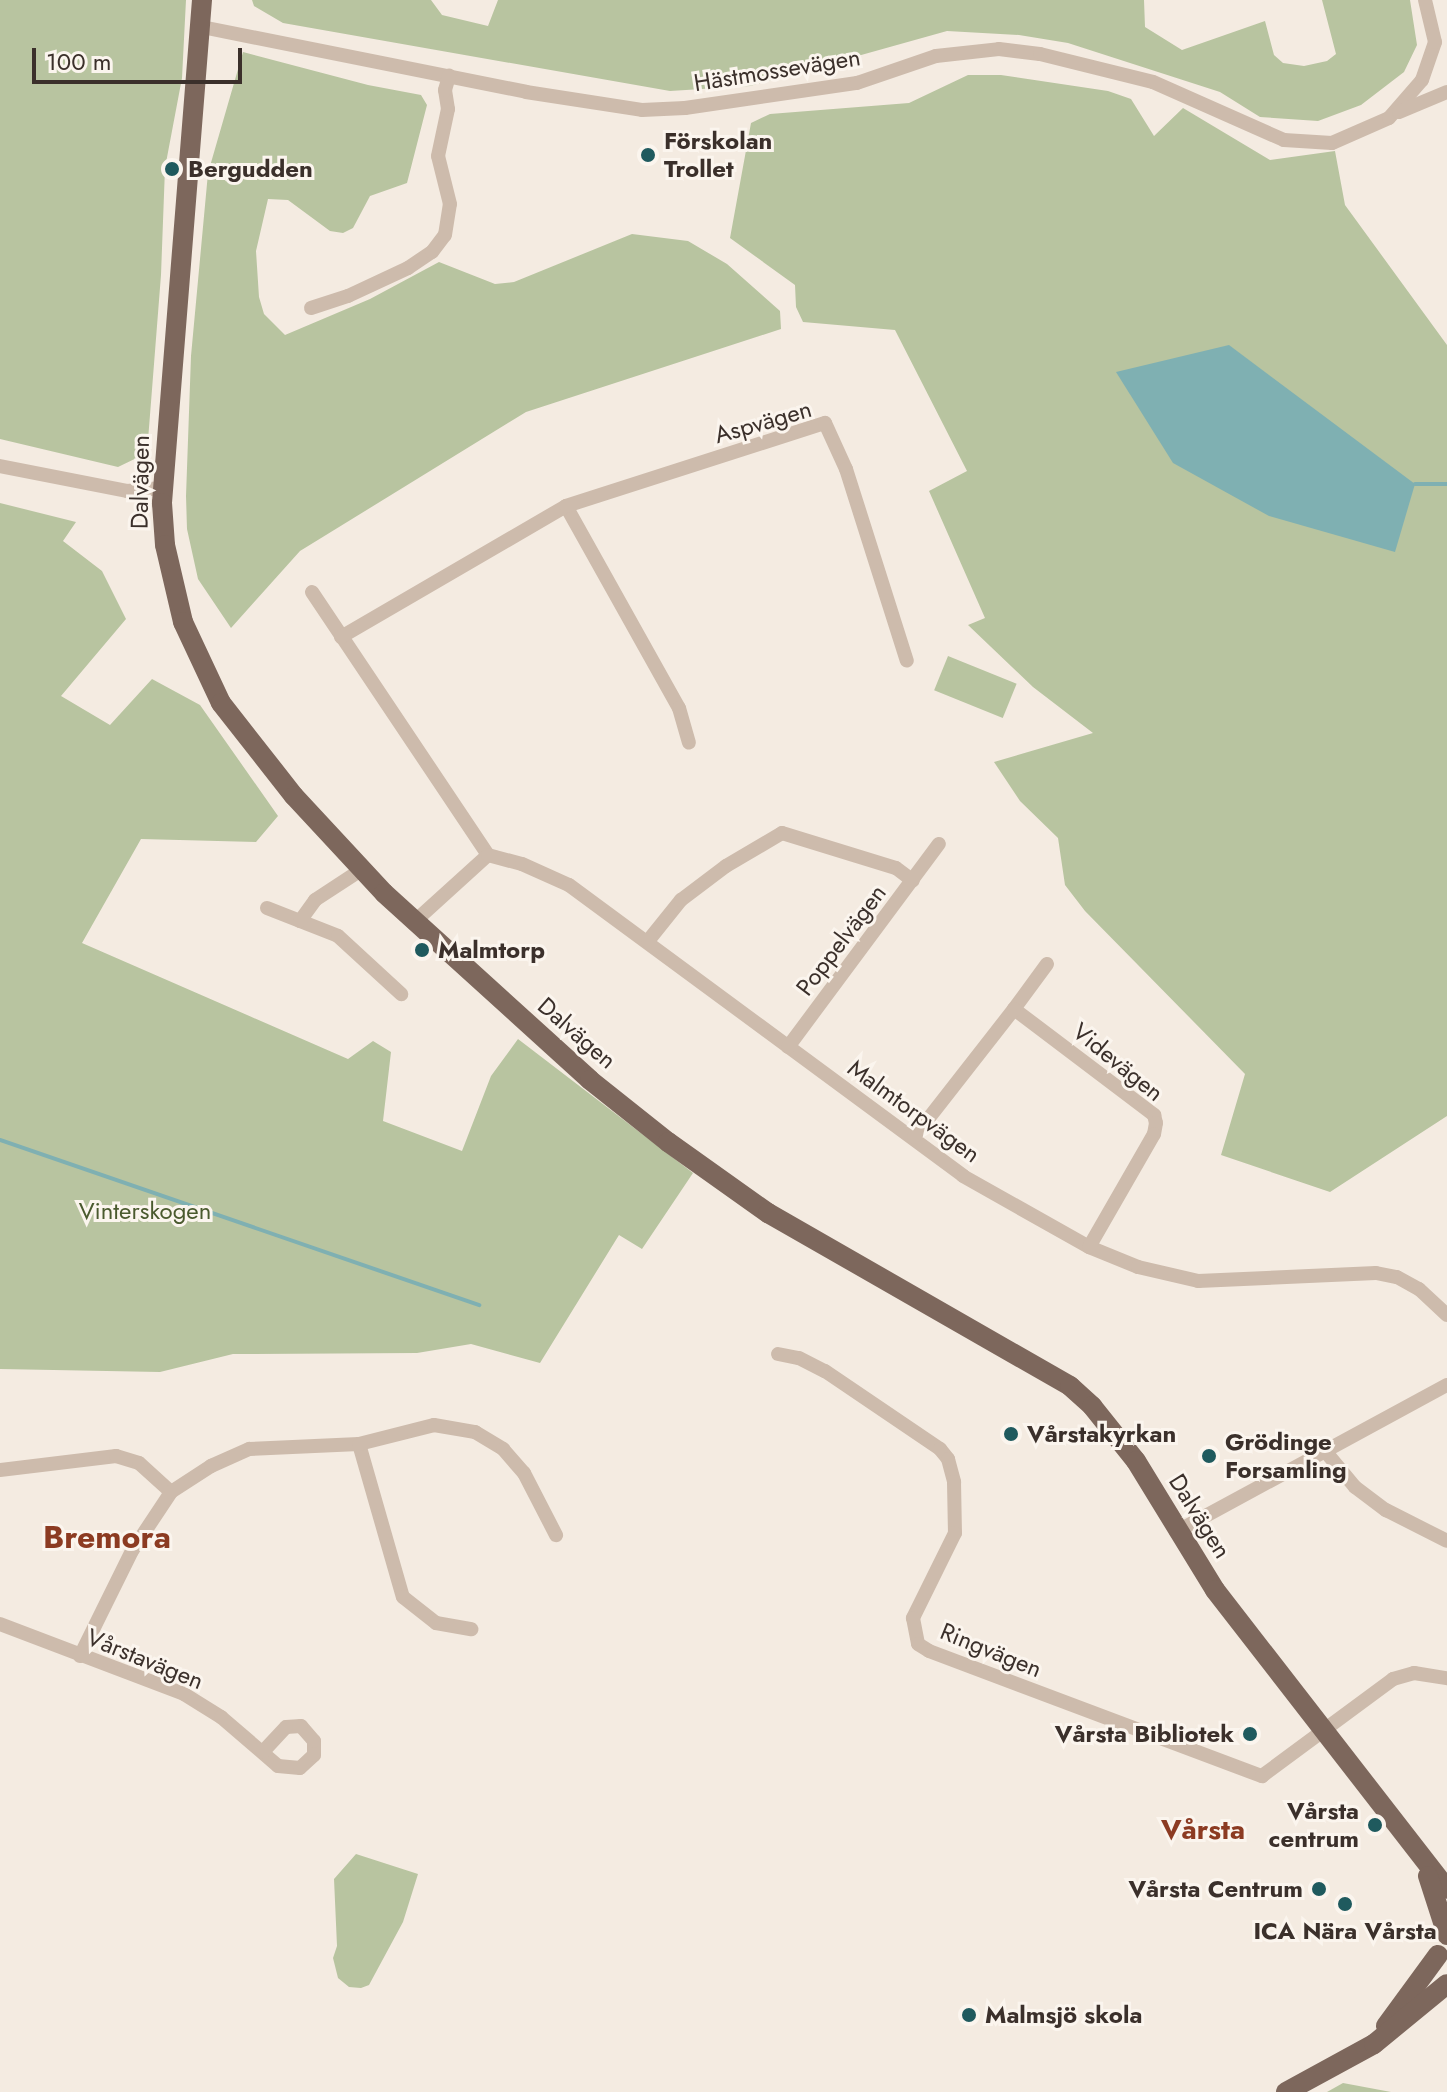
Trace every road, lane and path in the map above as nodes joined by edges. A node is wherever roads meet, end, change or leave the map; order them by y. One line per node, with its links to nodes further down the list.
1 (202, 0): 3 (main road, Dalvägen)
2 (1425, 0): 6 (street, Hästmossevägen)
3 (202, 27): 4 (street, Hästmossevägen); 9 (main road, Dalvägen)
4 (449, 76): 6 (street, Hästmossevägen); 7 (street)
5 (1447, 92): 6 (street)
6 (1389, 118)
7 (311, 308)
8 (0, 466): 9 (street)
9 (164, 488): 17 (main road, Dalvägen)
10 (566, 506): 12 (street, Aspvägen); 13 (street, Aspvägen); 14 (street)
11 (312, 592): 12 (street)
12 (341, 637): 16 (street)
13 (907, 661)
14 (689, 743)
15 (939, 844): 18 (street)
16 (488, 855): 21 (street); 22 (street, Malmtorpvägen)
17 (361, 870): 20 (street); 21 (main road, Dalvägen)
18 (913, 881): 22 (street, Poppelvägen); 26 (street, Poppelvägen)
19 (267, 908): 20 (street)
20 (300, 921): 24 (street)
21 (413, 923): 36 (main road, Dalvägen)
22 (648, 941): 26 (street, Malmtorpvägen)
23 (1047, 964): 25 (street)
24 (401, 994)
25 (1014, 1009): 27 (street); 28 (street, Videvägen)
26 (788, 1047): 27 (street, Malmtorpvägen)
27 (914, 1137): 28 (street, Malmtorpvägen)
28 (1089, 1247): 29 (street, Malmtorpvägen)
29 (1447, 1315)
30 (778, 1354): 43 (street, Ringvägen)
31 (1447, 1385): 33 (street)
32 (359, 1444): 35 (street); 37 (street); 40 (street)
33 (1325, 1451): 36 (street); 38 (street)
34 (0, 1470): 35 (street)
35 (171, 1492): 41 (street)
36 (1176, 1532): 43 (main road, Dalvägen)
37 (556, 1535)
38 (1447, 1541)
39 (0, 1624): 41 (street, Vårstavägen)
40 (471, 1629)
41 (80, 1656): 44 (street, Vårstavägen)
42 (1447, 1678): 43 (street)
43 (1323, 1731): 45 (main road, Dalvägen)
44 (263, 1752)
45 (1422, 1861): 46 (main road, Dalvägen); 47 (main road, Dalvägen)
46 (1447, 1889)
47 (1447, 1936): 48 (main road)
48 (1438, 1955): 49 (main road); 51 (main road)
49 (1447, 1974)
50 (1447, 1984): 51 (main road)
51 (1374, 2044): 52 (main road)
52 (1286, 2092)

